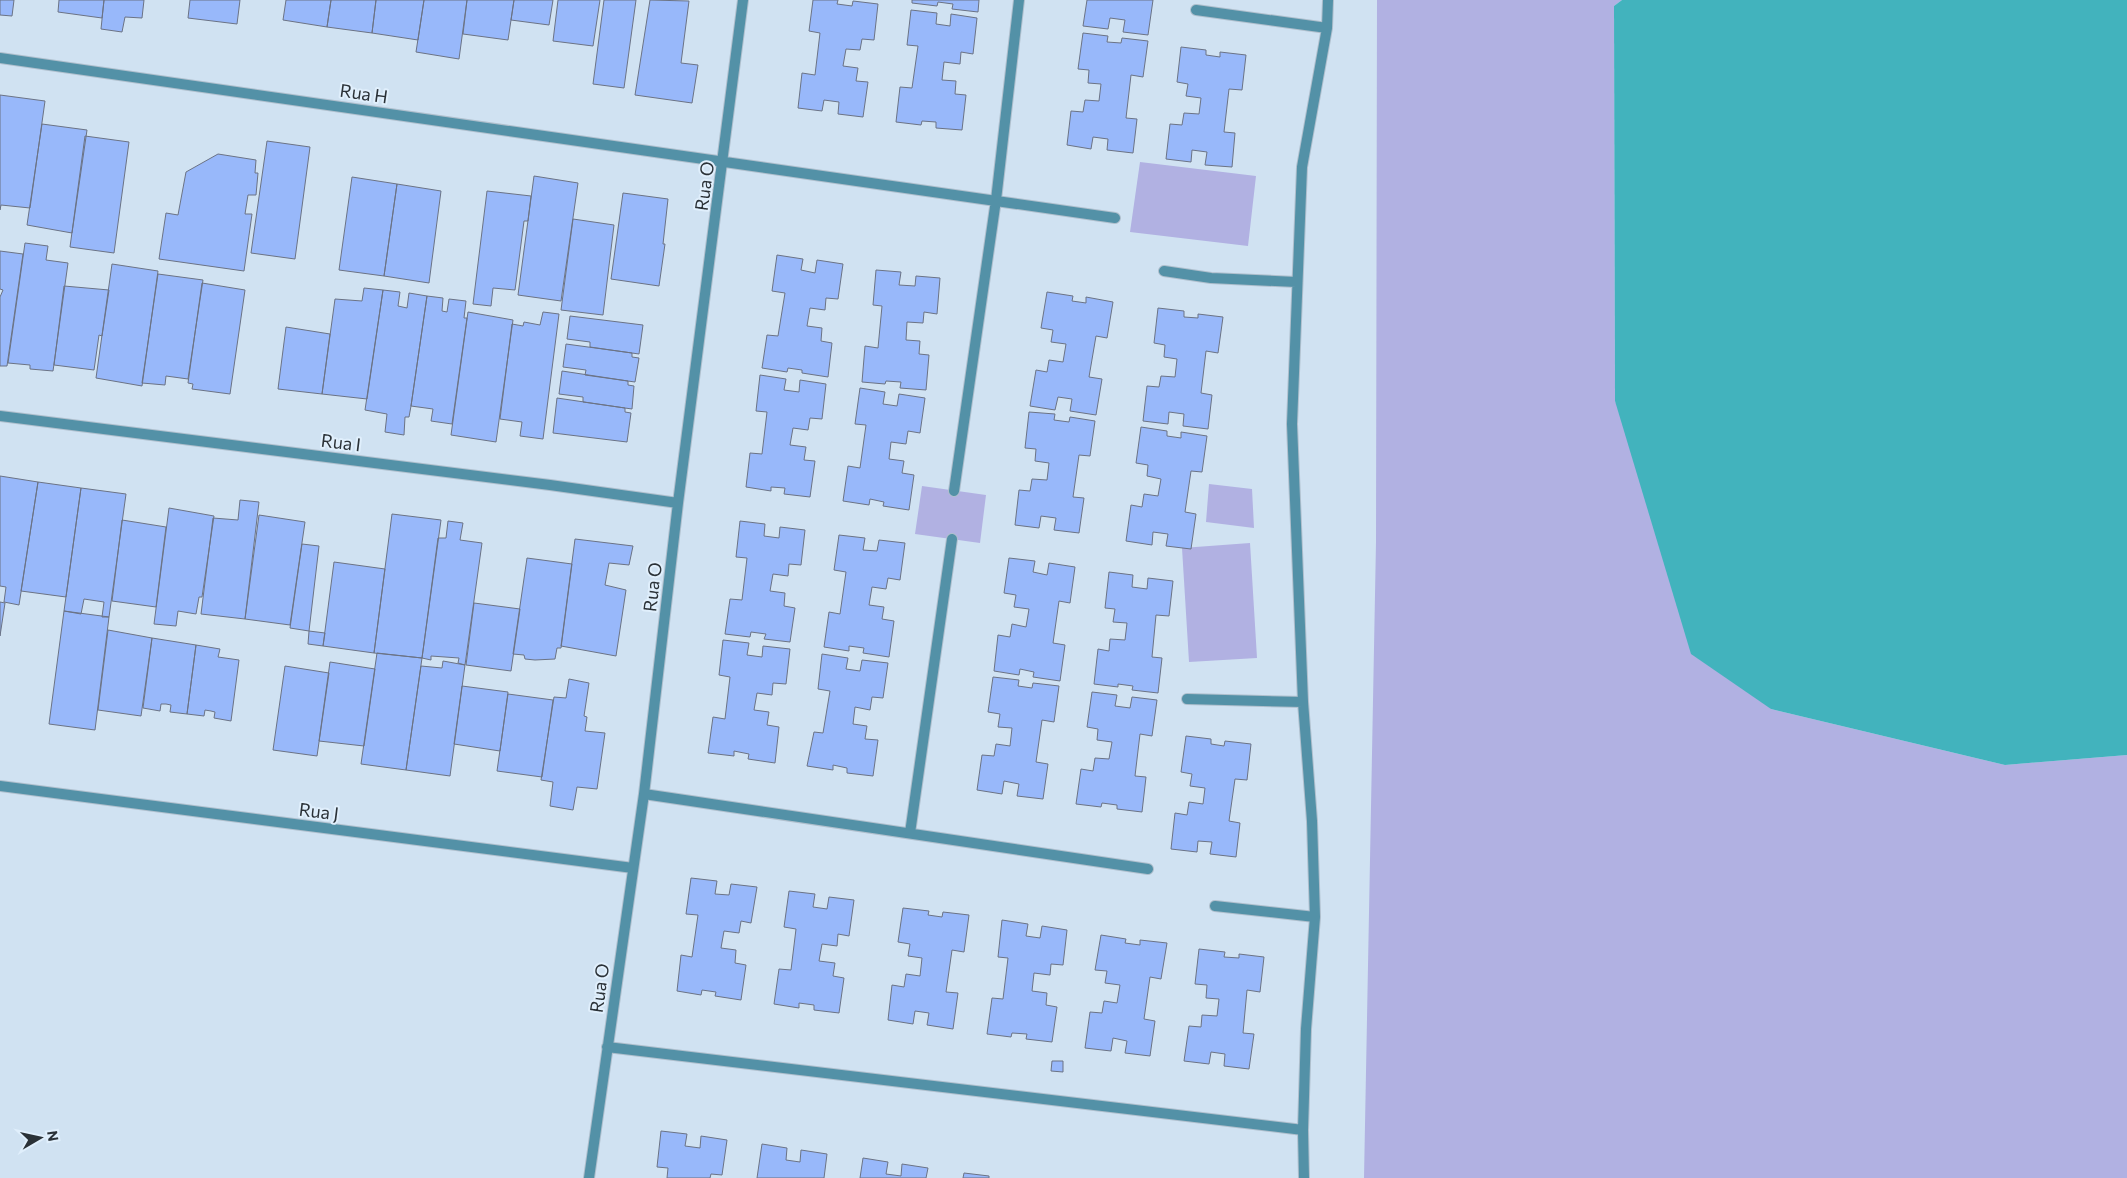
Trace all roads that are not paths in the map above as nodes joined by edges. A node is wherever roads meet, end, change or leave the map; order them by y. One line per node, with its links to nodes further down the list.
1 (743, 0): 7 (street, Rua O)
2 (1019, 0): 8 (street)
3 (1328, 0): 5 (street)
4 (1196, 10): 5 (street)
5 (1327, 28): 11 (street)
6 (0, 58): 7 (street, Rua H)
7 (724, 160): 8 (street, Rua H); 14 (street, Rua O)
8 (996, 200): 9 (street, Rua H); 13 (street)
9 (1115, 218)
10 (1164, 271): 11 (street)
11 (1296, 282): 17 (street)
12 (0, 416): 14 (street, Rua I)
13 (954, 491)
14 (678, 503): 19 (street, Rua O)
15 (952, 539): 20 (street)
16 (1187, 699): 17 (street)
17 (1303, 702): 24 (street)
18 (0, 786): 21 (street, Rua J)
19 (644, 794): 20 (street); 21 (street, Rua O)
20 (910, 833): 22 (street)
21 (633, 868): 25 (street, Rua O)
22 (1148, 870)
23 (1215, 906): 24 (street)
24 (1315, 917): 26 (street)
25 (607, 1047): 26 (street); 27 (street, Rua O)
26 (1303, 1130): 28 (street)
27 (589, 1178)
28 (1304, 1178)

